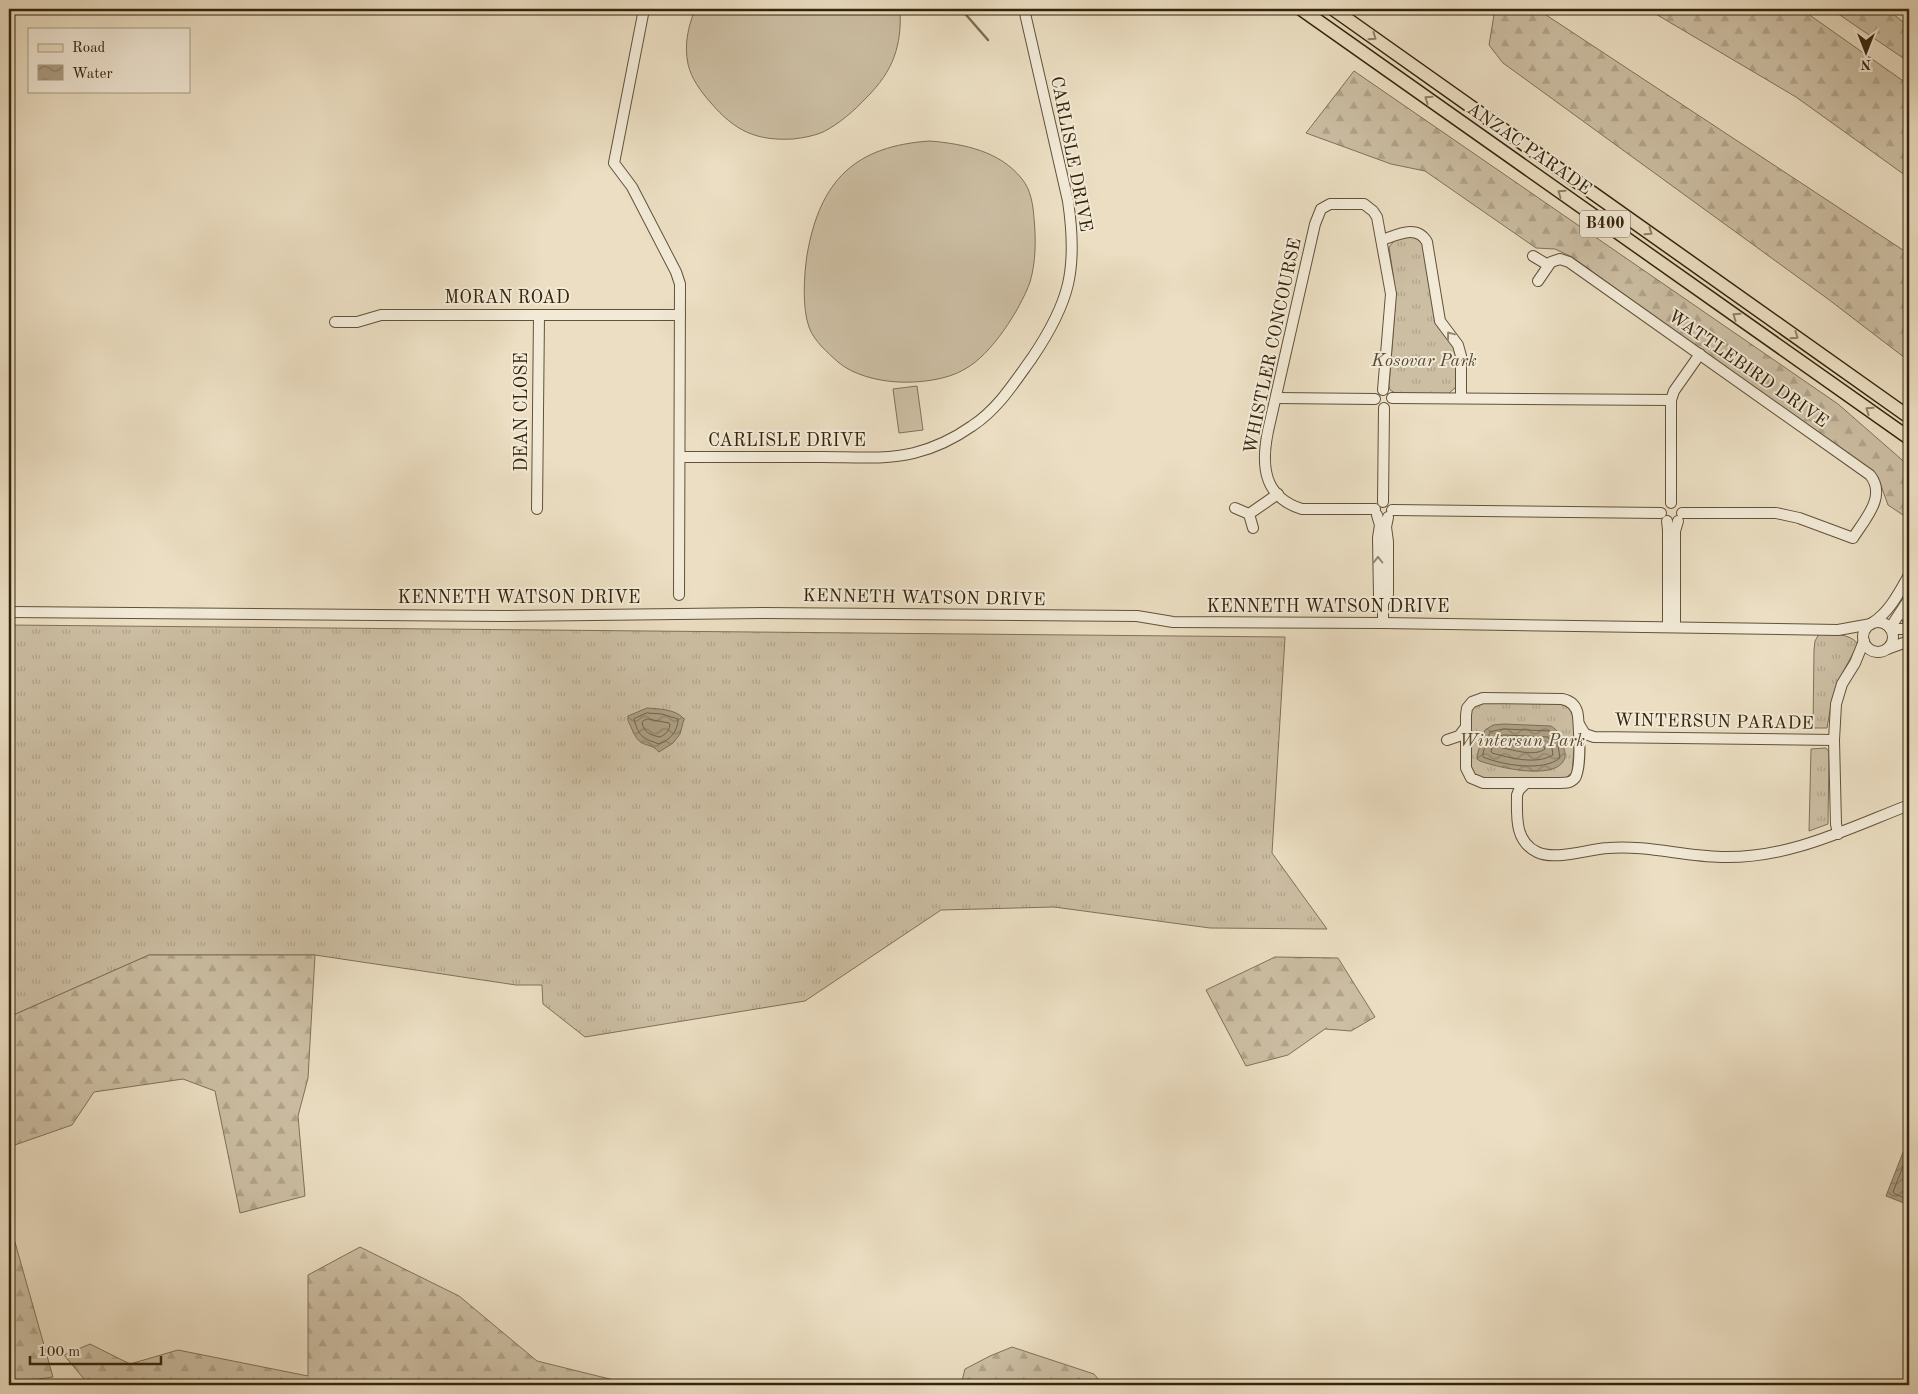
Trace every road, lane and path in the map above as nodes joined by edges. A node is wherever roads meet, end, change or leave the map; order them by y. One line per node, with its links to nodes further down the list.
1 (644, 9): 12 (street)
2 (1024, 9): 24 (street, CARLISLE DRIVE)
3 (1301, 9): 23 (main road, ANZAC PARADE / B400, one-way to 3)
4 (1333, 9): 6 (main road, ANZAC PARADE / B400)
5 (1341, 9): 6 (street)
6 (1354, 23): 22 (main road, ANZAC PARADE / B400, one-way to 22)
7 (1382, 240): 15 (street); 16 (street, WHISTLER CONCOURSE); 18 (street, one-way to 7)
8 (1533, 256): 9 (street)
9 (1548, 265): 10 (street); 14 (street, WATTLEBIRD DRIVE)
10 (1538, 281)
11 (539, 315): 12 (street, MORAN ROAD); 13 (street, MORAN ROAD); 28 (street, DEAN CLOSE)
12 (680, 315): 24 (street)
13 (335, 322)
14 (1700, 354): 20 (street); 33 (street, WATTLEBIRD DRIVE)
15 (1383, 390): 17 (street); 19 (street)
16 (1276, 398): 19 (street); 25 (street, WHISTLER CONCOURSE)
17 (1392, 398): 18 (street); 21 (street)
18 (1461, 398): 20 (street)
19 (1375, 399): 21 (street)
20 (1671, 400): 26 (street)
21 (1384, 408): 29 (street)
22 (1909, 417)
23 (1909, 438)
24 (680, 457): 36 (street)
25 (1278, 494): 29 (street, WHISTLER CONCOURSE); 31 (street)
26 (1671, 503): 32 (street); 33 (street)
27 (1235, 508): 31 (street)
28 (537, 509)
29 (1378, 509): 30 (street, WHISTLER CONCOURSE); 30 (street); 38 (street, one-way to 29)
30 (1390, 513): 32 (street); 38 (street)
31 (1249, 514): 34 (street)
32 (1664, 517): 33 (street); 43 (street)
33 (1680, 517): 43 (street)
34 (1253, 528)
35 (1909, 575): 41 (street)
36 (679, 595)
37 (1908, 600): 42 (street); 44 (street)
38 (1383, 603): 40 (street)
39 (9, 612): 40 (street, KENNETH WATSON DRIVE)
40 (1383, 623): 43 (street, KENNETH WATSON DRIVE)
41 (1872, 623): 44 (street); 46 (street, KENNETH WATSON DRIVE); 47 (street)
42 (1909, 623)
43 (1671, 628): 46 (street, KENNETH WATSON DRIVE)
44 (1890, 628): 45 (street); 49 (street)
45 (1909, 629)
46 (1838, 630): 47 (street, KENNETH WATSON DRIVE)
47 (1864, 641): 49 (street); 50 (street)
48 (1909, 641): 49 (street)
49 (1885, 650): 50 (street)
50 (1855, 663): 54 (street)
51 (1578, 724): 52 (street, WINTERSUN PARADE); 53 (street, WINTERSUN PARADE); 55 (street, WINTERSUN PARADE)
52 (1466, 726): 56 (street, WINTERSUN PARADE); 56 (street)
53 (1594, 737): 54 (street, WINTERSUN PARADE); 55 (street, WINTERSUN PARADE)
54 (1834, 740): 61 (street)
55 (1578, 749): 58 (street, WINTERSUN PARADE)
56 (1466, 754): 57 (street, WINTERSUN PARADE)
57 (1505, 783): 58 (street, WINTERSUN PARADE); 59 (street)
58 (1526, 783): 59 (street)
59 (1517, 798): 61 (street)
60 (1909, 806): 61 (street)
61 (1838, 834)

